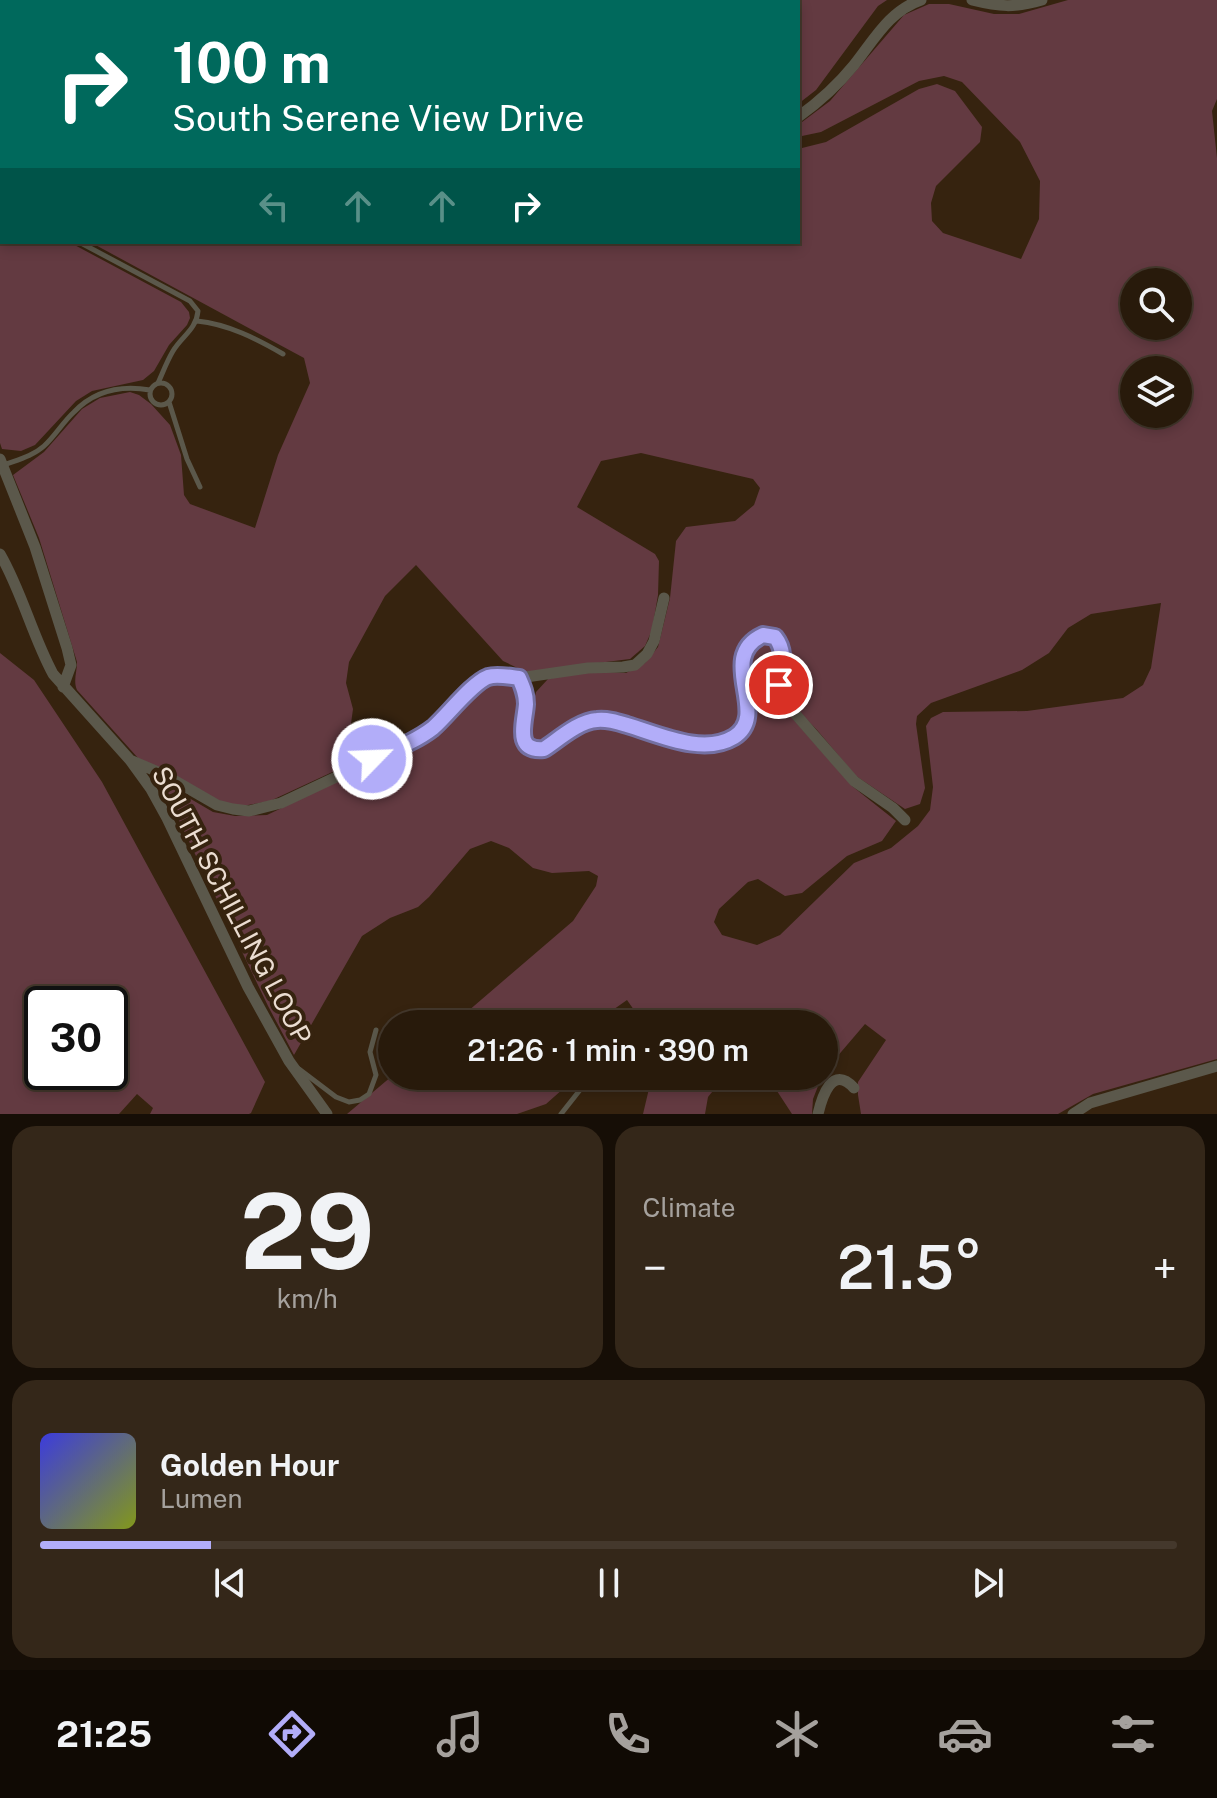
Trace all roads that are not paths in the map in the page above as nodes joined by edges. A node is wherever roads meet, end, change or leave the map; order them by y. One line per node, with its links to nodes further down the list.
1 (921, 0): 4 (street)
2 (972, 0): 3 (street)
3 (1042, 0)
4 (800, 116)
5 (83, 244): 6 (lane)
6 (197, 321): 7 (lane); 8 (lane)
7 (283, 354)
8 (158, 383): 9 (lane); 10 (lane)
9 (150, 390): 10 (lane); 11 (lane)
10 (169, 402): 12 (lane)
11 (1, 462): 16 (street)
12 (200, 487)
13 (0, 554): 16 (street, SOUTH SCHILLING LOOP)
14 (664, 598): 15 (street)
15 (519, 678): 17 (street); 18 (street)
16 (63, 687): 17 (street, SOUTH SCHILLING LOOP)
17 (130, 760): 20 (street, SOUTH SCHILLING LOOP)
18 (905, 820)
19 (376, 1030): 20 (lane)
20 (289, 1061): 24 (street, SOUTH SCHILLING LOOP)
21 (1217, 1066): 27 (street)
22 (854, 1088): 26 (street)
23 (580, 1090): 25 (lane)
24 (327, 1114)
25 (561, 1114)
26 (818, 1114)
27 (1073, 1114)

